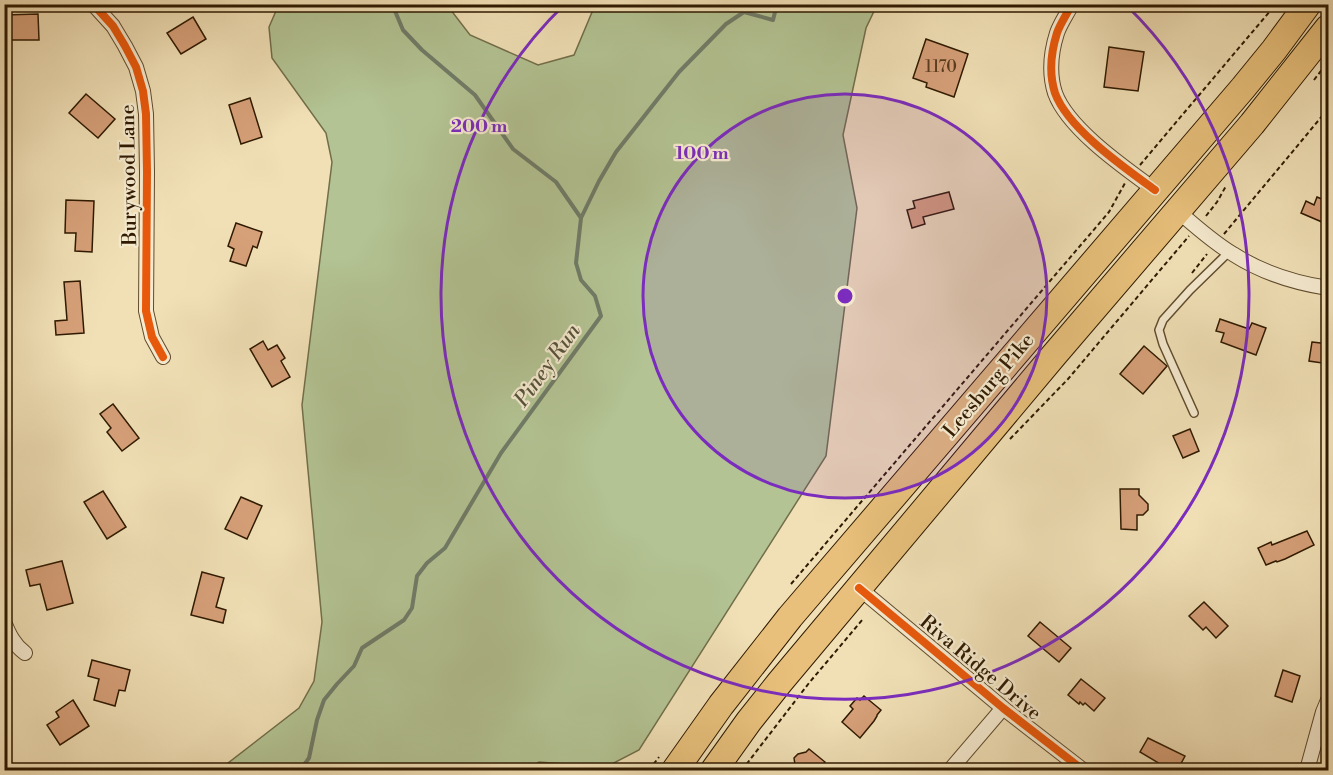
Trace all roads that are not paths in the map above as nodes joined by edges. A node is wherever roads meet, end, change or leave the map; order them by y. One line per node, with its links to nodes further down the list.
1 (93, 4): 10 (street, Burywood Lane)
2 (1072, 4): 6 (street)
3 (1308, 4): 5 (highway, Leesburg Pike)
4 (1329, 28): 7 (highway, Leesburg Pike)
5 (1274, 50): 6 (highway, Leesburg Pike); 7 (highway)
6 (1155, 190): 17 (highway, Leesburg Pike)
7 (1187, 219): 8 (street); 12 (highway, Leesburg Pike)
8 (1229, 252): 9 (street); 11 (lane)
9 (1329, 288)
10 (164, 357)
11 (1194, 413)
12 (859, 588): 16 (street, Riva Ridge Drive); 18 (highway, Leesburg Pike)
13 (4, 622): 14 (street)
14 (25, 652)
15 (1329, 700): 21 (street)
16 (1003, 708): 19 (street); 20 (street, Riva Ridge Drive)
17 (675, 771)
18 (714, 771)
19 (950, 771)
20 (1083, 771)
21 (1307, 771)

